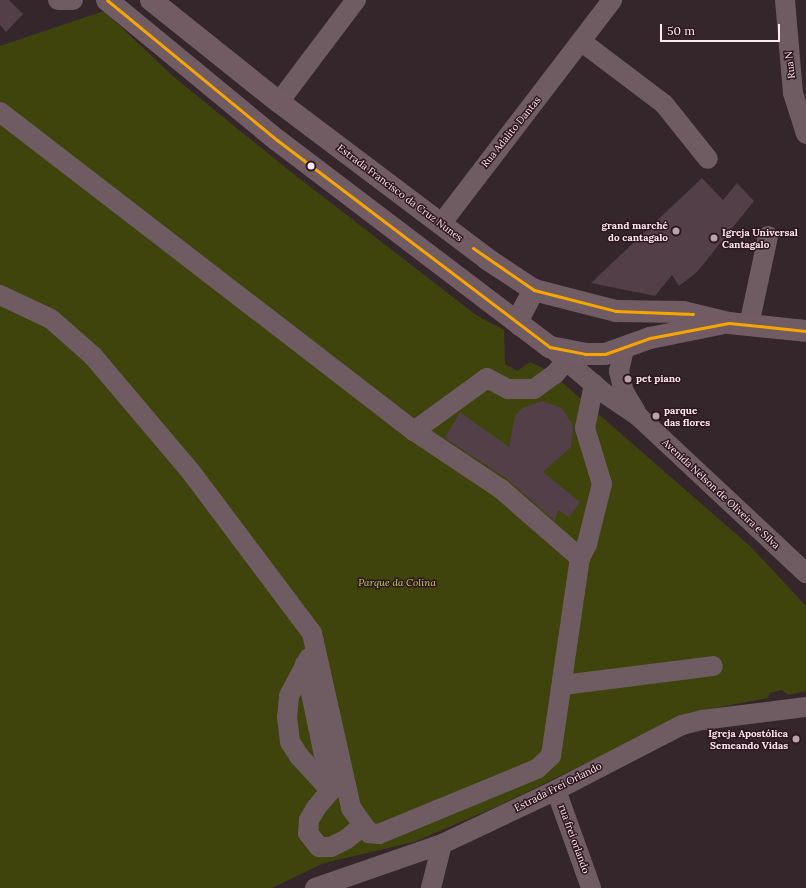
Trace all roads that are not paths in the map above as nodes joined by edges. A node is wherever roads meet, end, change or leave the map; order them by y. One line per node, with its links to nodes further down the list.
1 (58, 0): 2 (street)
2 (73, 0)
3 (108, 0): 19 (main road, Estrada Francisco da Cruz Nunes)
4 (151, 0): 9 (main road, Estrada Francisco da Cruz Nunes)
5 (356, 0): 9 (street)
6 (612, 0): 8 (street, Rua Adalito Dantas)
7 (785, 0): 11 (street, Rua N)
8 (582, 42): 12 (street); 13 (street, Rua Adalito Dantas)
9 (279, 102): 13 (main road, Estrada Francisco da Cruz Nunes)
10 (0, 112): 25 (street)
11 (805, 130)
12 (708, 159)
13 (441, 224): 15 (main road, Estrada Francisco da Cruz Nunes)
14 (768, 236): 18 (street)
15 (534, 290): 17 (main road, Estrada Francisco da Cruz Nunes); 19 (main road)
16 (0, 295): 28 (street)
17 (616, 311): 18 (main road, Estrada Francisco da Cruz Nunes); 21 (main road)
18 (739, 324): 20 (main road, Estrada Francisco da Cruz Nunes); 21 (main road, Estrada Francisco da Cruz Nunes)
19 (520, 325): 22 (main road, Estrada Francisco da Cruz Nunes)
20 (806, 331)
21 (624, 349): 22 (main road, Estrada Francisco da Cruz Nunes); 24 (street, Avenida Nélson de Oliveira e Silva)
22 (558, 354): 23 (street, Avenida Nélson de Oliveira e Silva); 25 (street)
23 (594, 384): 24 (street, Avenida Nélson de Oliveira e Silva); 26 (street)
24 (638, 416): 27 (street, Avenida Nélson de Oliveira e Silva)
25 (414, 431): 26 (street)
26 (580, 558): 31 (street)
27 (805, 574)
28 (317, 646): 29 (street); 35 (street)
29 (305, 664): 33 (street); 33 (street)
30 (713, 666): 31 (street)
31 (563, 685): 36 (street)
32 (806, 706): 34 (street, Estrada Frei Orlando)
33 (331, 790): 35 (street); 36 (street)
34 (556, 790): 37 (street, Estrada Frei Orlando); 40 (street, rua frei orlando)
35 (351, 808): 36 (street)
36 (362, 826)
37 (442, 844): 38 (street, Estrada Frei Orlando); 39 (street)
38 (315, 888)
39 (431, 888)
40 (592, 888)

